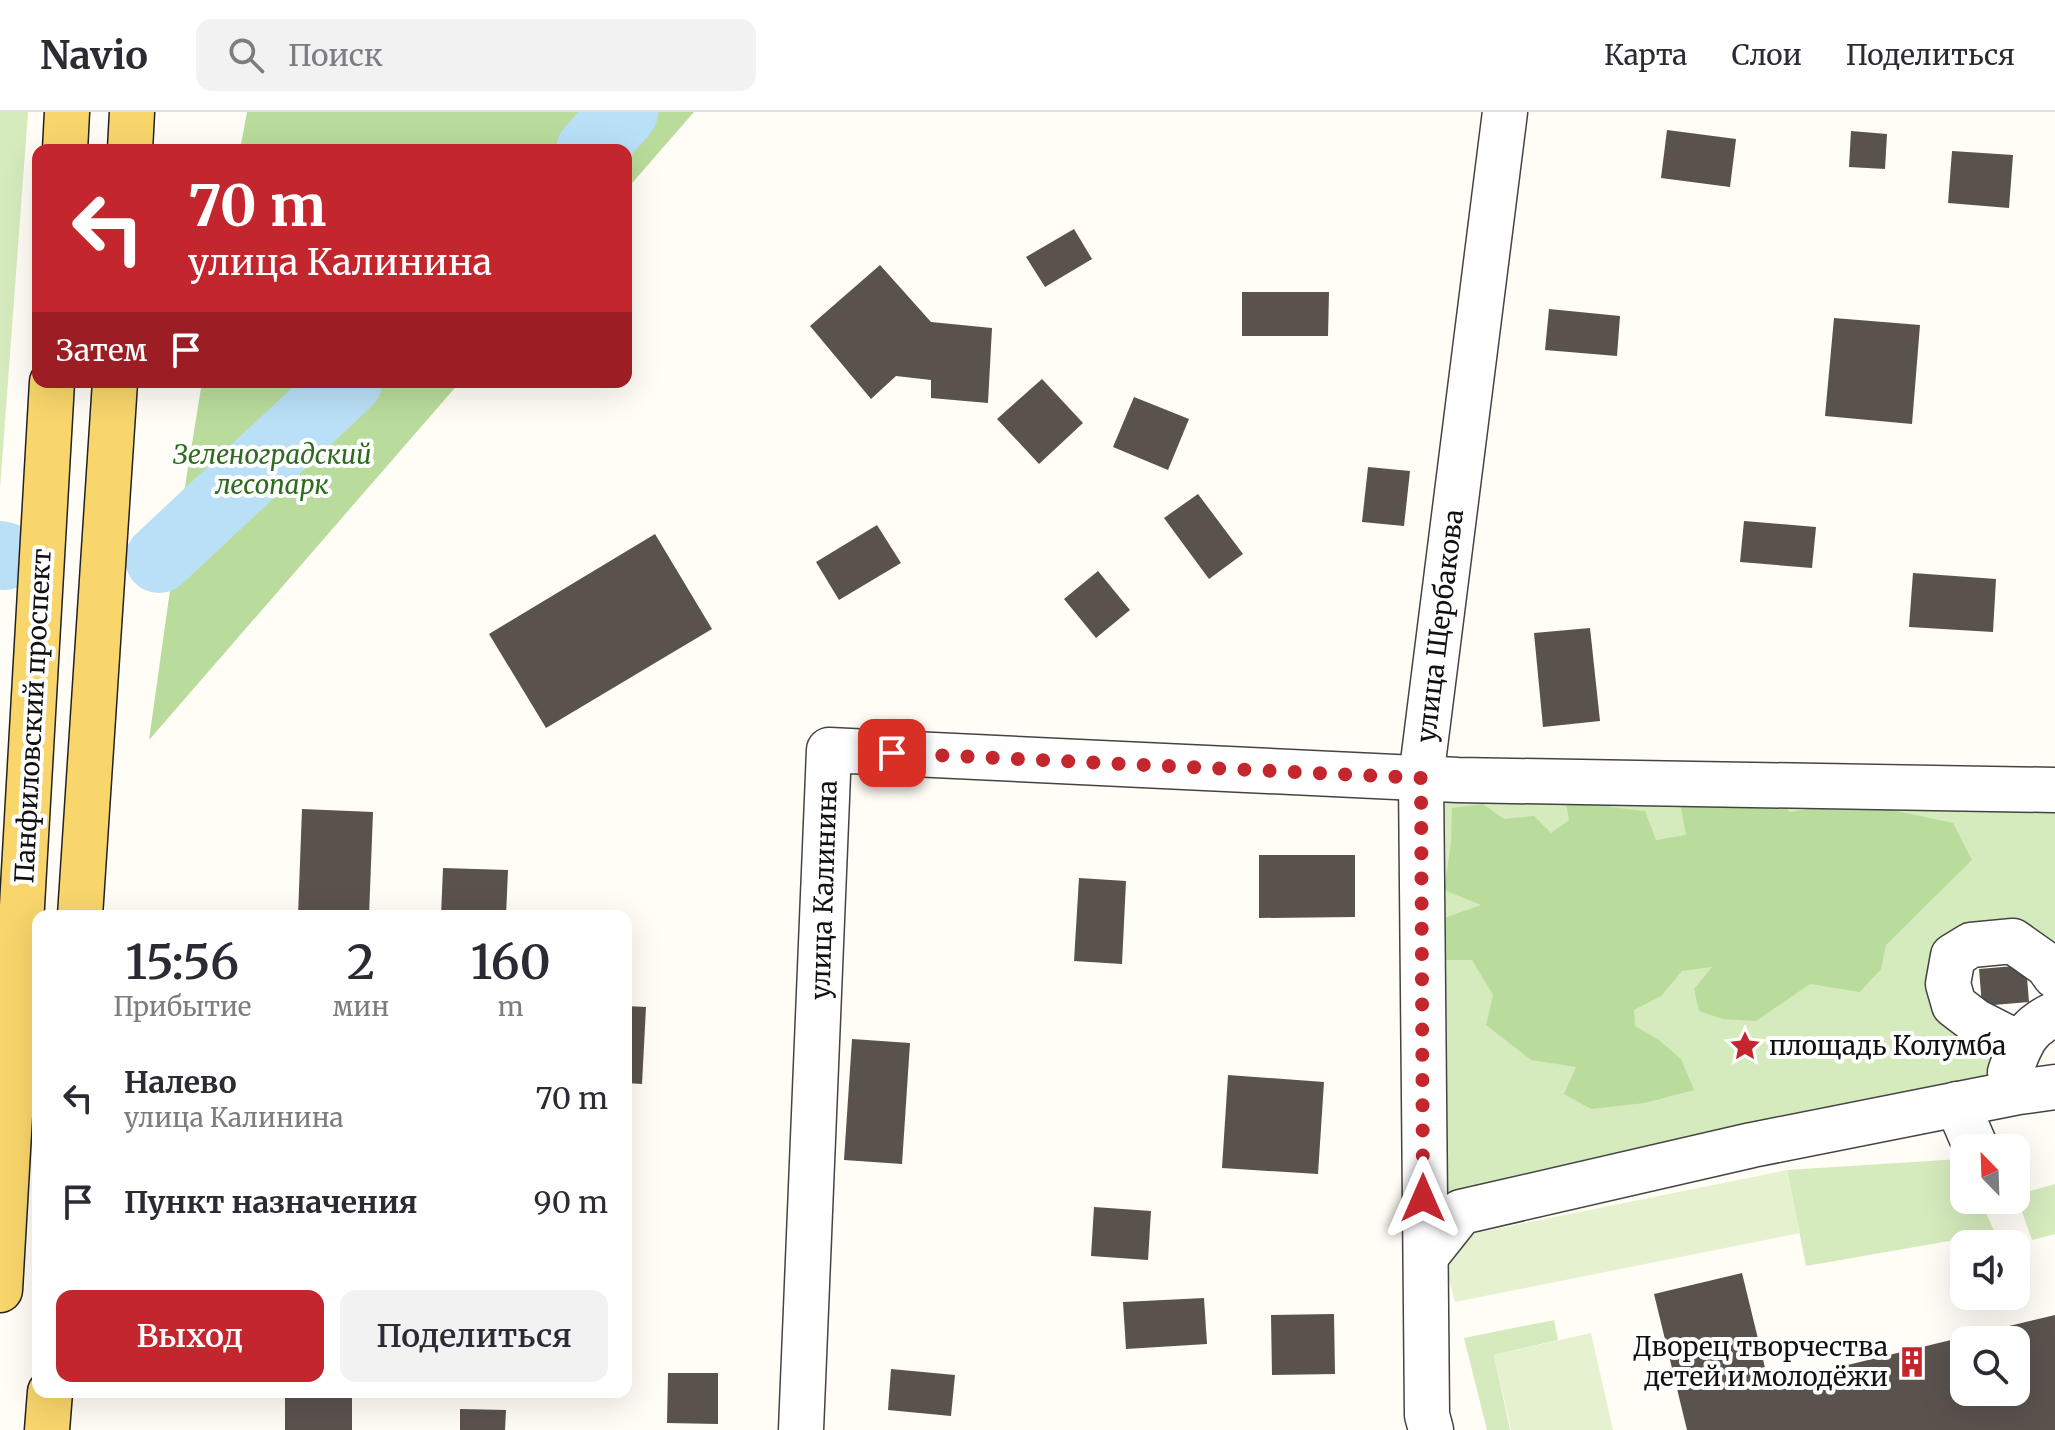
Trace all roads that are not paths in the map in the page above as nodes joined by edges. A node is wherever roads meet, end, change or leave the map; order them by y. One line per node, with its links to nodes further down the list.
1 (67, 112): 4 (main road)
2 (132, 112): 5 (main road)
3 (1505, 112): 8 (street, улица Щербакова)
4 (65, 144)
5 (130, 144)
6 (52, 388): 18 (main road, Панфиловский проспект)
7 (115, 388): 10 (main road)
8 (1421, 778): 9 (street); 17 (street, улица Щербакова); 21 (street, улица Калинина)
9 (2055, 790)
10 (80, 910)
11 (2055, 976): 13 (street)
12 (2055, 1014): 13 (street)
13 (2020, 1044): 14 (street)
14 (2037, 1090): 15 (street)
15 (1957, 1104): 16 (street); 17 (street)
16 (1970, 1134)
17 (1426, 1256): 22 (street, улица Щербакова)
18 (0, 1290)
19 (50, 1398): 20 (main road)
20 (47, 1430)
21 (801, 1430)
22 (1431, 1430)

